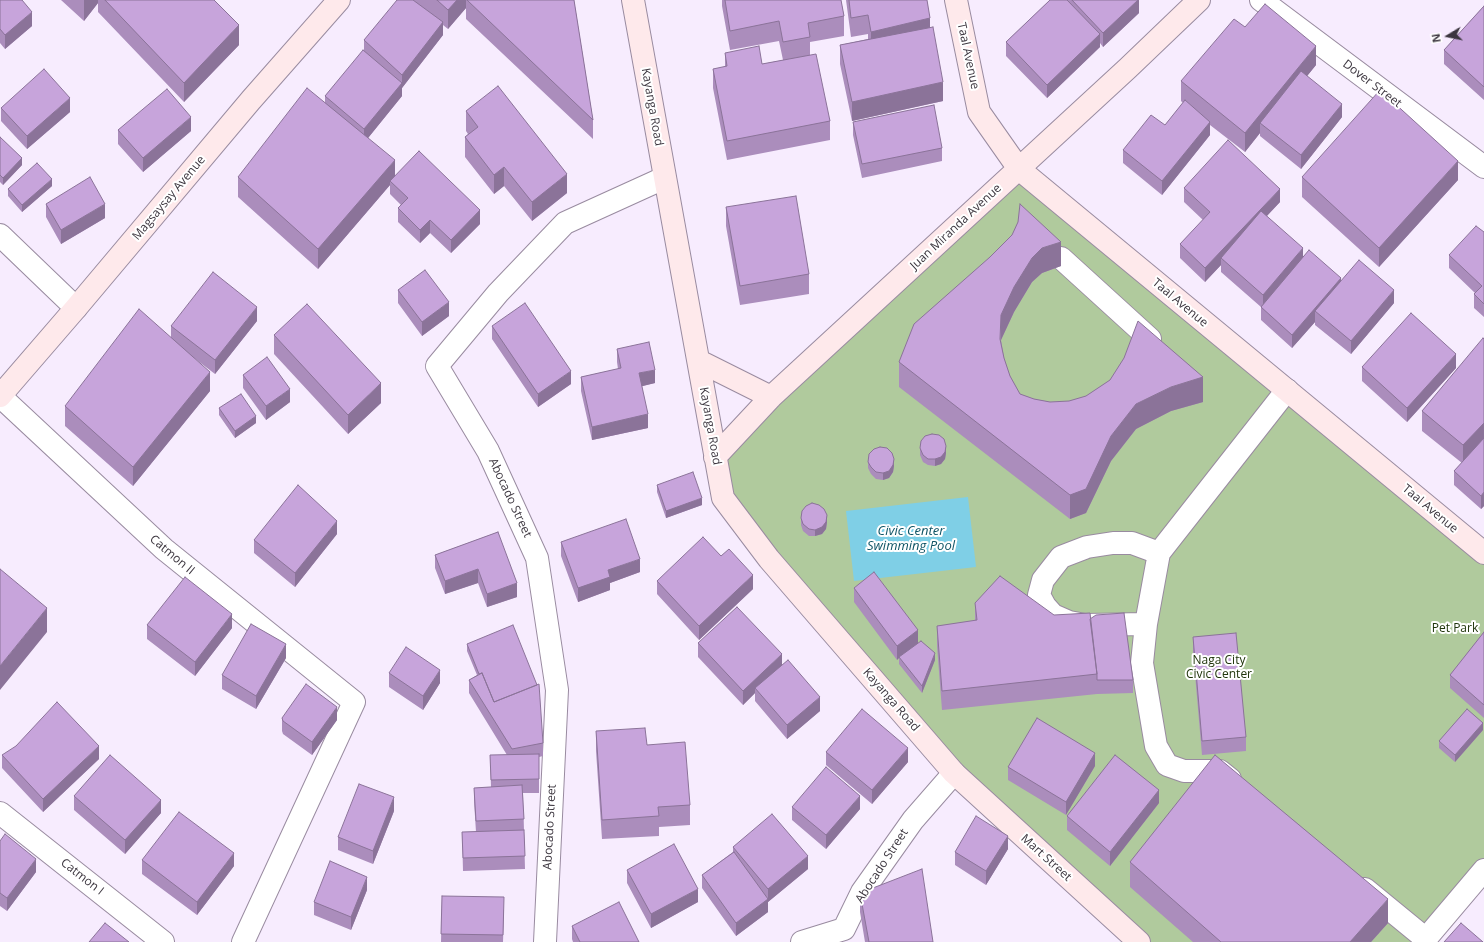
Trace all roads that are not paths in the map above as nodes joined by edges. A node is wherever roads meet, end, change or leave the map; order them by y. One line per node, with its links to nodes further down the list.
1 (339, 0): 11 (street, Magsaysay Avenue)
2 (633, 0): 8 (street, Kayanga Road)
3 (956, 0): 7 (street, Taal Avenue)
4 (1199, 0): 7 (street, Juan Miranda Avenue)
5 (1261, 0): 6 (street, Dover Street)
6 (1484, 167)
7 (1018, 169): 14 (street, Taal Avenue); 16 (street, Juan Miranda Avenue)
8 (664, 178): 13 (street, Kayanga Road); 30 (street, Abocado Street)
9 (0, 235): 11 (street)
10 (1061, 258): 12 (street)
11 (76, 308): 15 (street, Magsaysay Avenue)
12 (1150, 339)
13 (699, 361): 16 (street); 17 (street, Kayanga Road)
14 (1287, 390): 18 (street); 19 (street, Taal Avenue)
15 (0, 396): 29 (street, Catmon II)
16 (771, 397): 17 (street, Juan Miranda Avenue)
17 (715, 457): 21 (street, Kayanga Road)
18 (1159, 553): 20 (street); 20 (street)
19 (1484, 553)
20 (1146, 624): 22 (street)
21 (954, 774): 26 (street, Abocado Street); 32 (street, Mart Street)
22 (1244, 791)
23 (0, 813): 28 (street, Catmon I)
24 (1484, 870): 27 (street)
25 (1347, 875): 27 (street)
26 (846, 936): 31 (street, Abocado Street)
27 (1424, 940)
28 (163, 942)
29 (243, 942)
30 (544, 942)
31 (802, 942)
32 (1139, 942)

